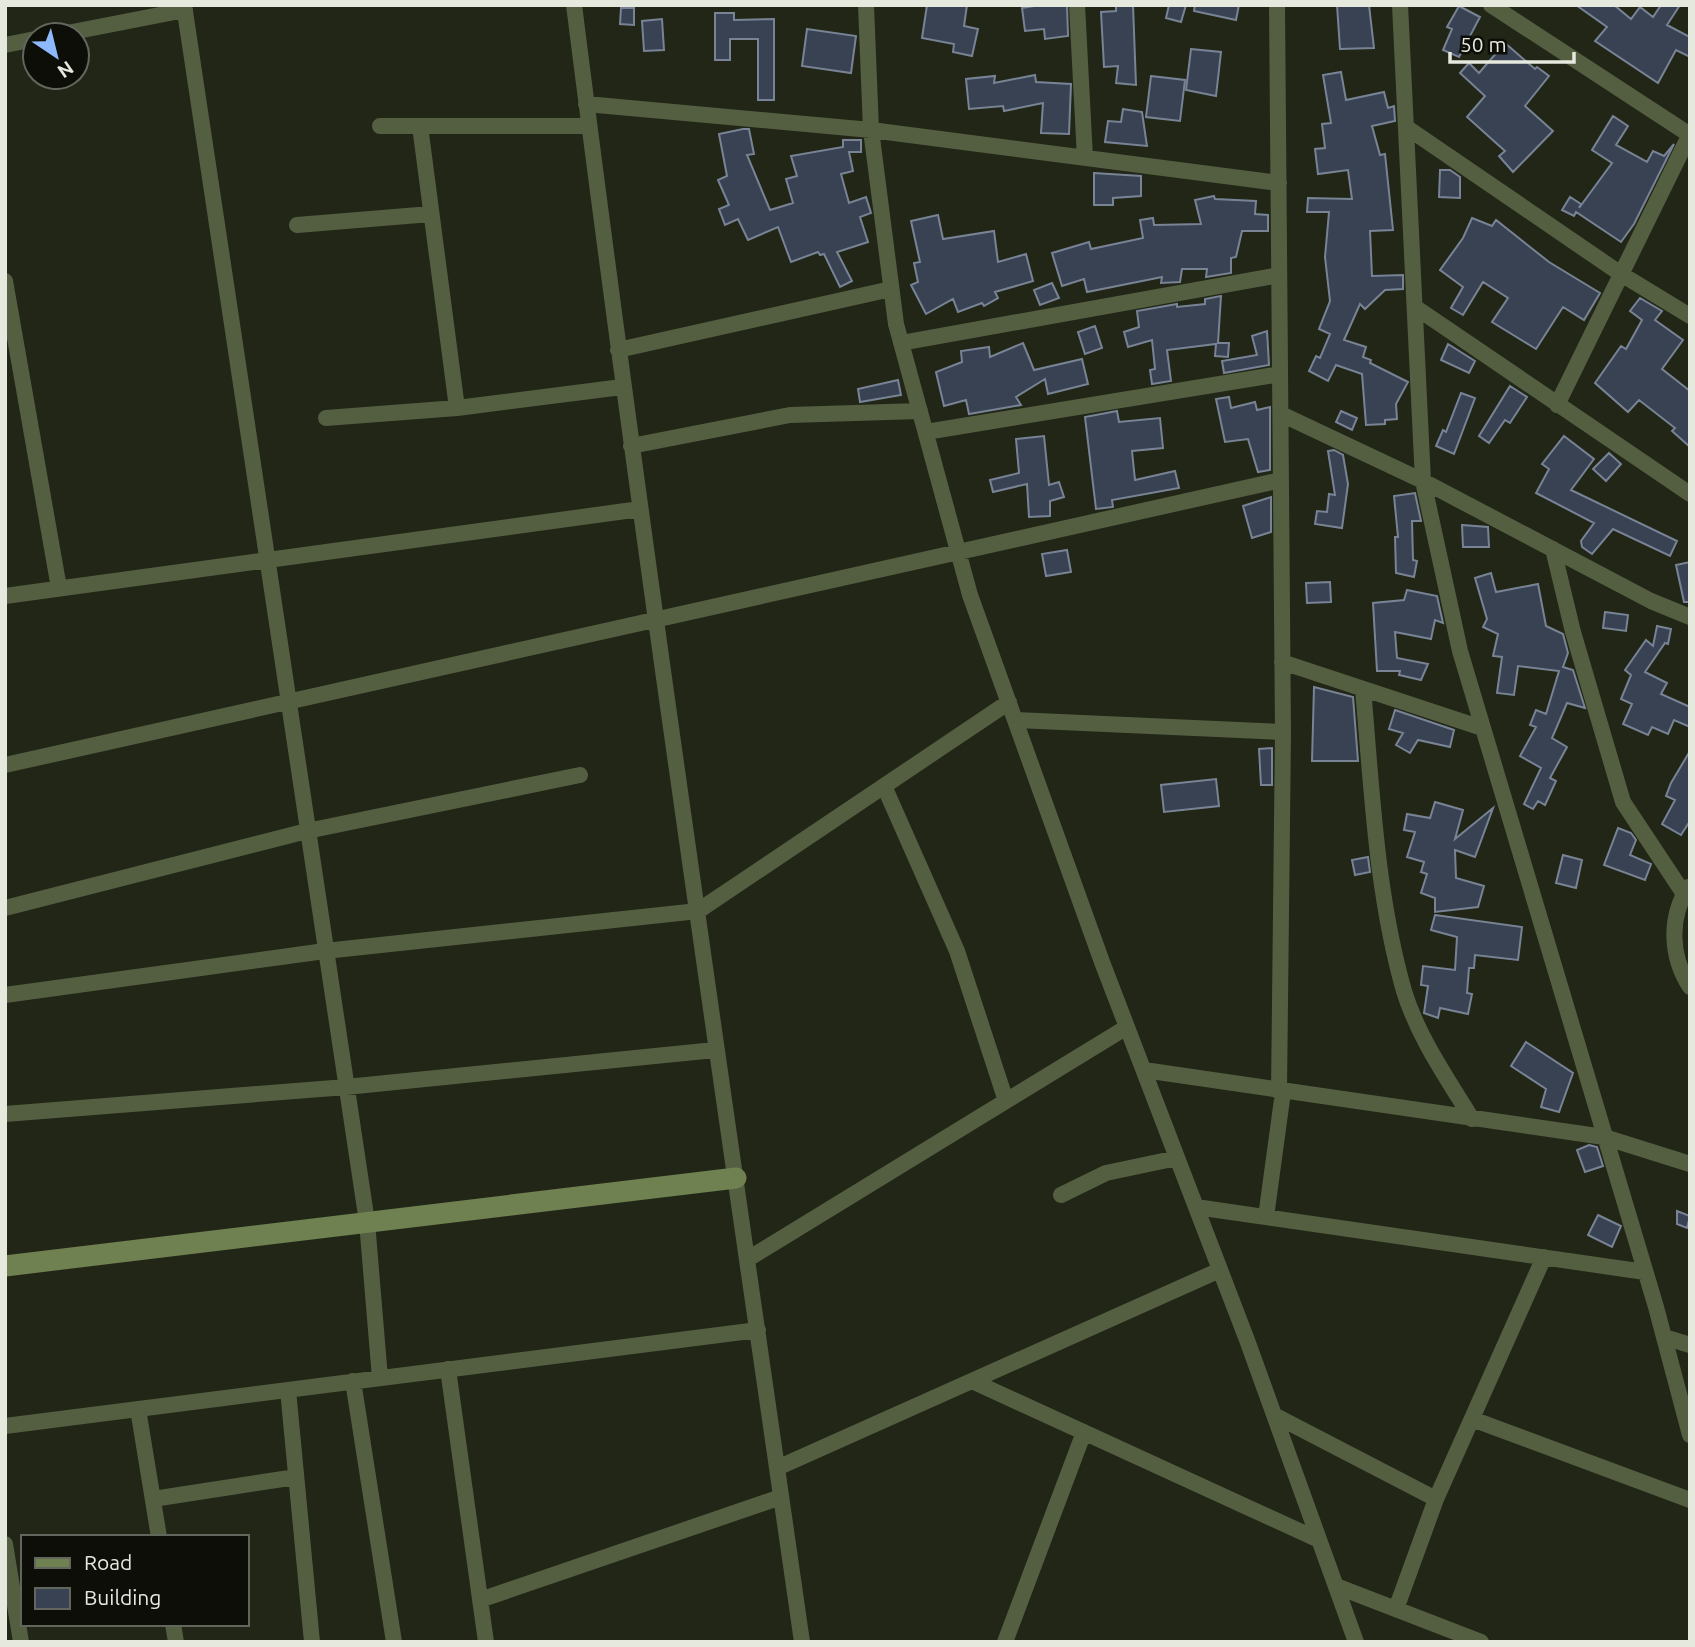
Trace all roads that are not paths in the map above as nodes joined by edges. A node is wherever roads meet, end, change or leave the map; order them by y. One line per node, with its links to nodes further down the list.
1 (574, 5): 9 (street)
2 (866, 5): 14 (street)
3 (1077, 5): 16 (street)
4 (1277, 5): 17 (street)
5 (1400, 5): 13 (street)
6 (1491, 5): 15 (street)
7 (184, 7): 8 (street); 43 (street)
8 (91, 28)
9 (586, 104): 12 (street); 14 (street)
10 (380, 126): 11 (street)
11 (420, 126): 12 (street); 18 (street)
12 (589, 126): 27 (street)
13 (1406, 127): 20 (street); 24 (street)
14 (872, 130): 16 (street); 23 (street)
15 (1690, 135): 20 (street)
16 (1085, 158): 17 (street)
17 (1279, 183): 21 (street)
18 (431, 214): 19 (street); 31 (street)
19 (297, 225)
20 (1621, 274): 25 (street); 30 (street)
21 (1279, 275): 26 (street); 28 (street)
22 (5, 281): 44 (street)
23 (891, 289): 26 (street); 27 (street)
24 (1415, 307): 30 (street); 38 (street)
25 (1690, 316)
26 (901, 343): 32 (street)
27 (618, 350): 29 (street)
28 (1280, 374): 33 (street); 35 (street)
29 (622, 387): 31 (street); 36 (street)
30 (1557, 405): 39 (street)
31 (457, 408): 34 (street)
32 (920, 411): 35 (street); 36 (street)
33 (1280, 414): 37 (street); 38 (street)
34 (326, 418)
35 (926, 432): 42 (street)
36 (631, 446): 40 (street)
37 (1281, 480): 42 (street); 48 (street)
38 (1423, 481): 41 (street); 53 (street)
39 (1690, 494)
40 (640, 509): 43 (street); 46 (street)
41 (1553, 549): 47 (street); 59 (street)
42 (959, 552): 46 (street); 51 (street)
43 (267, 559): 44 (street); 50 (street)
44 (59, 588): 45 (street)
45 (5, 596)
46 (656, 617): 50 (street); 61 (street)
47 (1690, 617)
48 (1282, 662): 49 (street); 54 (street)
49 (1363, 689): 53 (street); 72 (street)
50 (287, 701): 55 (street); 58 (street)
51 (1009, 702): 52 (street); 57 (street)
52 (1015, 720): 54 (street); 65 (street)
53 (1482, 728): 73 (street)
54 (1283, 732): 69 (street)
55 (5, 765)
56 (579, 775): 58 (street)
57 (884, 786): 61 (street); 70 (street)
58 (307, 831): 60 (street); 62 (street)
59 (1688, 892): 63 (street)
60 (5, 908)
61 (698, 911): 62 (street); 66 (street)
62 (326, 951): 64 (street); 68 (street)
63 (1690, 987)
64 (5, 995)
65 (1127, 1027): 67 (street); 70 (street)
66 (715, 1050): 68 (street); 76 (street)
67 (1144, 1070): 69 (street); 74 (street)
68 (346, 1087): 71 (street); 80 (street)
69 (1281, 1092): 72 (street); 79 (street)
70 (1006, 1101): 82 (street)
71 (5, 1114)
72 (1472, 1119): 73 (street)
73 (1604, 1137): 75 (street); 85 (street)
74 (1177, 1158): 77 (street); 78 (street)
75 (1690, 1164)
76 (736, 1178): 80 (street); 82 (street)
77 (1061, 1195)
78 (1196, 1207): 79 (street); 84 (street)
79 (1266, 1217): 81 (street)
80 (367, 1222): 83 (street); 90 (street)
81 (1544, 1257): 85 (street); 96 (street)
82 (748, 1259): 86 (street)
83 (5, 1266)
84 (1220, 1270): 92 (street); 95 (street)
85 (1645, 1272): 87 (street)
86 (758, 1330): 89 (street); 100 (street)
87 (1664, 1337): 88 (street); 99 (street)
88 (1690, 1345)
89 (448, 1369): 90 (street); 110 (street)
90 (380, 1377): 91 (street)
91 (353, 1381): 93 (street); 114 (street)
92 (972, 1381): 98 (street); 100 (street)
93 (288, 1390): 94 (street); 101 (street)
94 (138, 1409): 97 (street); 103 (street)
95 (1274, 1415): 104 (street); 107 (street)
96 (1472, 1419): 104 (street); 105 (street)
97 (5, 1426)
98 (1084, 1432): 107 (street); 117 (street)
99 (1690, 1435)
100 (777, 1468): 102 (street)
101 (296, 1477): 103 (street); 113 (street)
102 (782, 1497): 110 (street); 116 (street)
103 (153, 1499): 106 (street)
104 (1436, 1499): 111 (street)
105 (1690, 1500)
106 (159, 1535)
107 (1319, 1540): 109 (street)
108 (6, 1553): 112 (street)
109 (1336, 1586): 111 (street); 118 (street)
110 (480, 1600): 115 (street)
111 (1396, 1609): 119 (street)
112 (21, 1642)
113 (312, 1642)
114 (394, 1642)
115 (485, 1642)
116 (802, 1642)
117 (1005, 1642)
118 (1356, 1642)
119 (1481, 1642)

